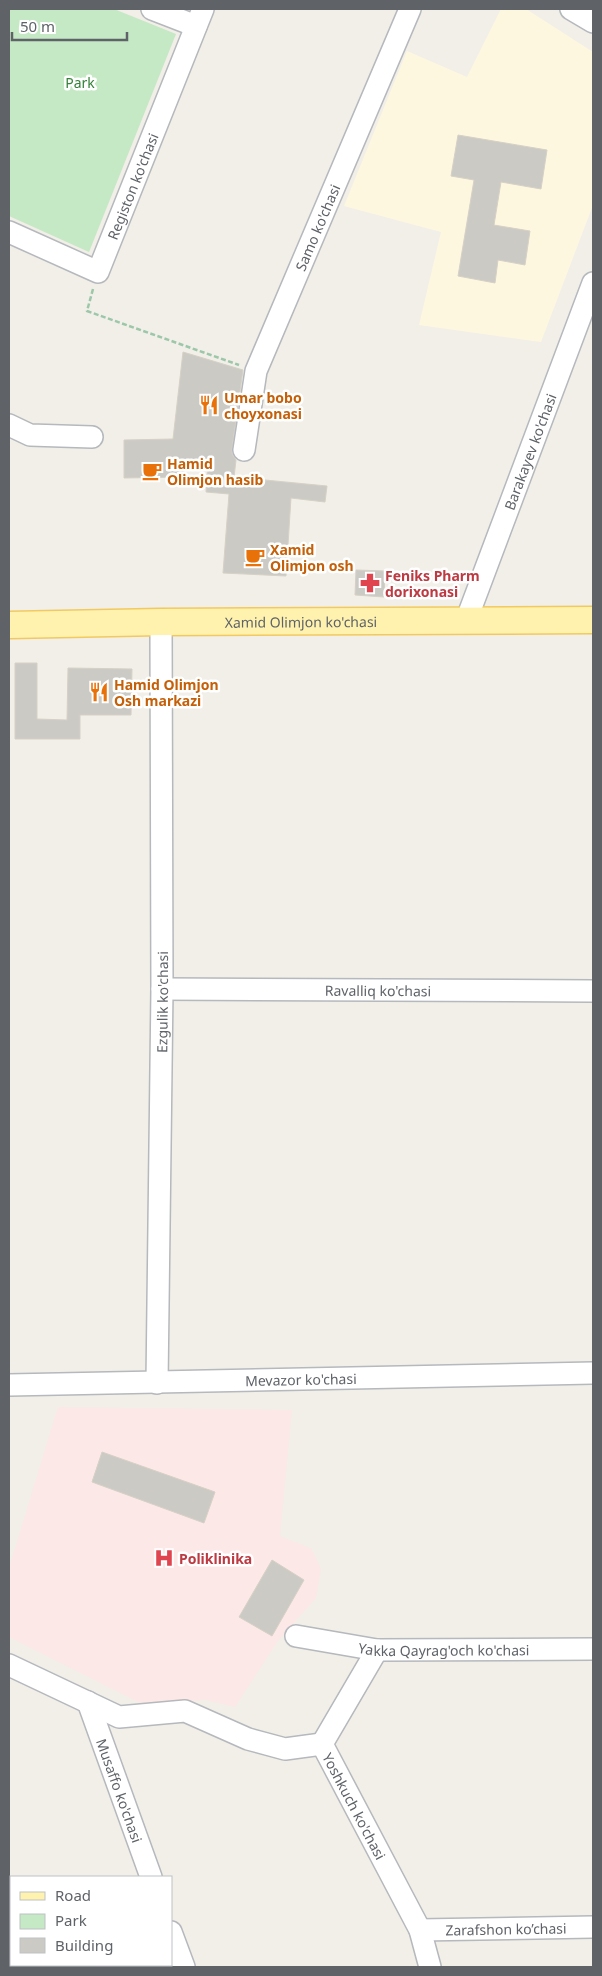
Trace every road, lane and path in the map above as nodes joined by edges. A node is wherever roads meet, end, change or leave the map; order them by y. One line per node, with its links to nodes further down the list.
1 (152, 9): 4 (street)
2 (410, 9): 9 (street, Samo ko'chasi)
3 (571, 9): 5 (street)
4 (199, 17): 7 (street, Registon ko'chasi)
5 (593, 22)
6 (9, 232): 7 (street)
7 (98, 272): 9 (path)
8 (593, 283): 13 (street, Barakayev ko'chasi)
9 (256, 372): 12 (street, Samo ko'chasi)
10 (9, 425): 11 (street)
11 (92, 437)
12 (244, 450)
13 (466, 620): 14 (main road, Xamid Olimjon ko'chasi); 15 (main road, Xamid Olimjon ko'chasi)
14 (593, 620)
15 (161, 622): 16 (main road, Xamid Olimjon ko'chasi); 17 (street, Ezgulik ko'chasi)
16 (9, 625)
17 (162, 989): 18 (street, Ravalliq ko'chasi); 20 (street, Ezgulik ko'chasi)
18 (593, 991)
19 (593, 1374): 20 (street, Mevazor ko'chasi)
20 (156, 1383): 21 (street, Mevazor ko'chasi)
21 (9, 1385)
22 (296, 1636): 24 (street, Yakka Qayrag'och ko'chasi)
23 (593, 1649): 24 (street, Yakka Qayrag'och ko'chasi)
24 (376, 1650): 27 (street, Yoshkuch ko'chasi)
25 (9, 1665): 26 (street)
26 (88, 1702): 27 (street); 28 (street, Musaffo ko'chasi)
27 (322, 1744): 30 (street, Yoshkuch ko'chasi)
28 (151, 1876)
29 (593, 1927): 30 (street, Zarafshon ko’chasi)
30 (420, 1930): 33 (street, Yoshkuch ko'chasi)
31 (172, 1935): 32 (street)
32 (184, 1967)
33 (430, 1967)

